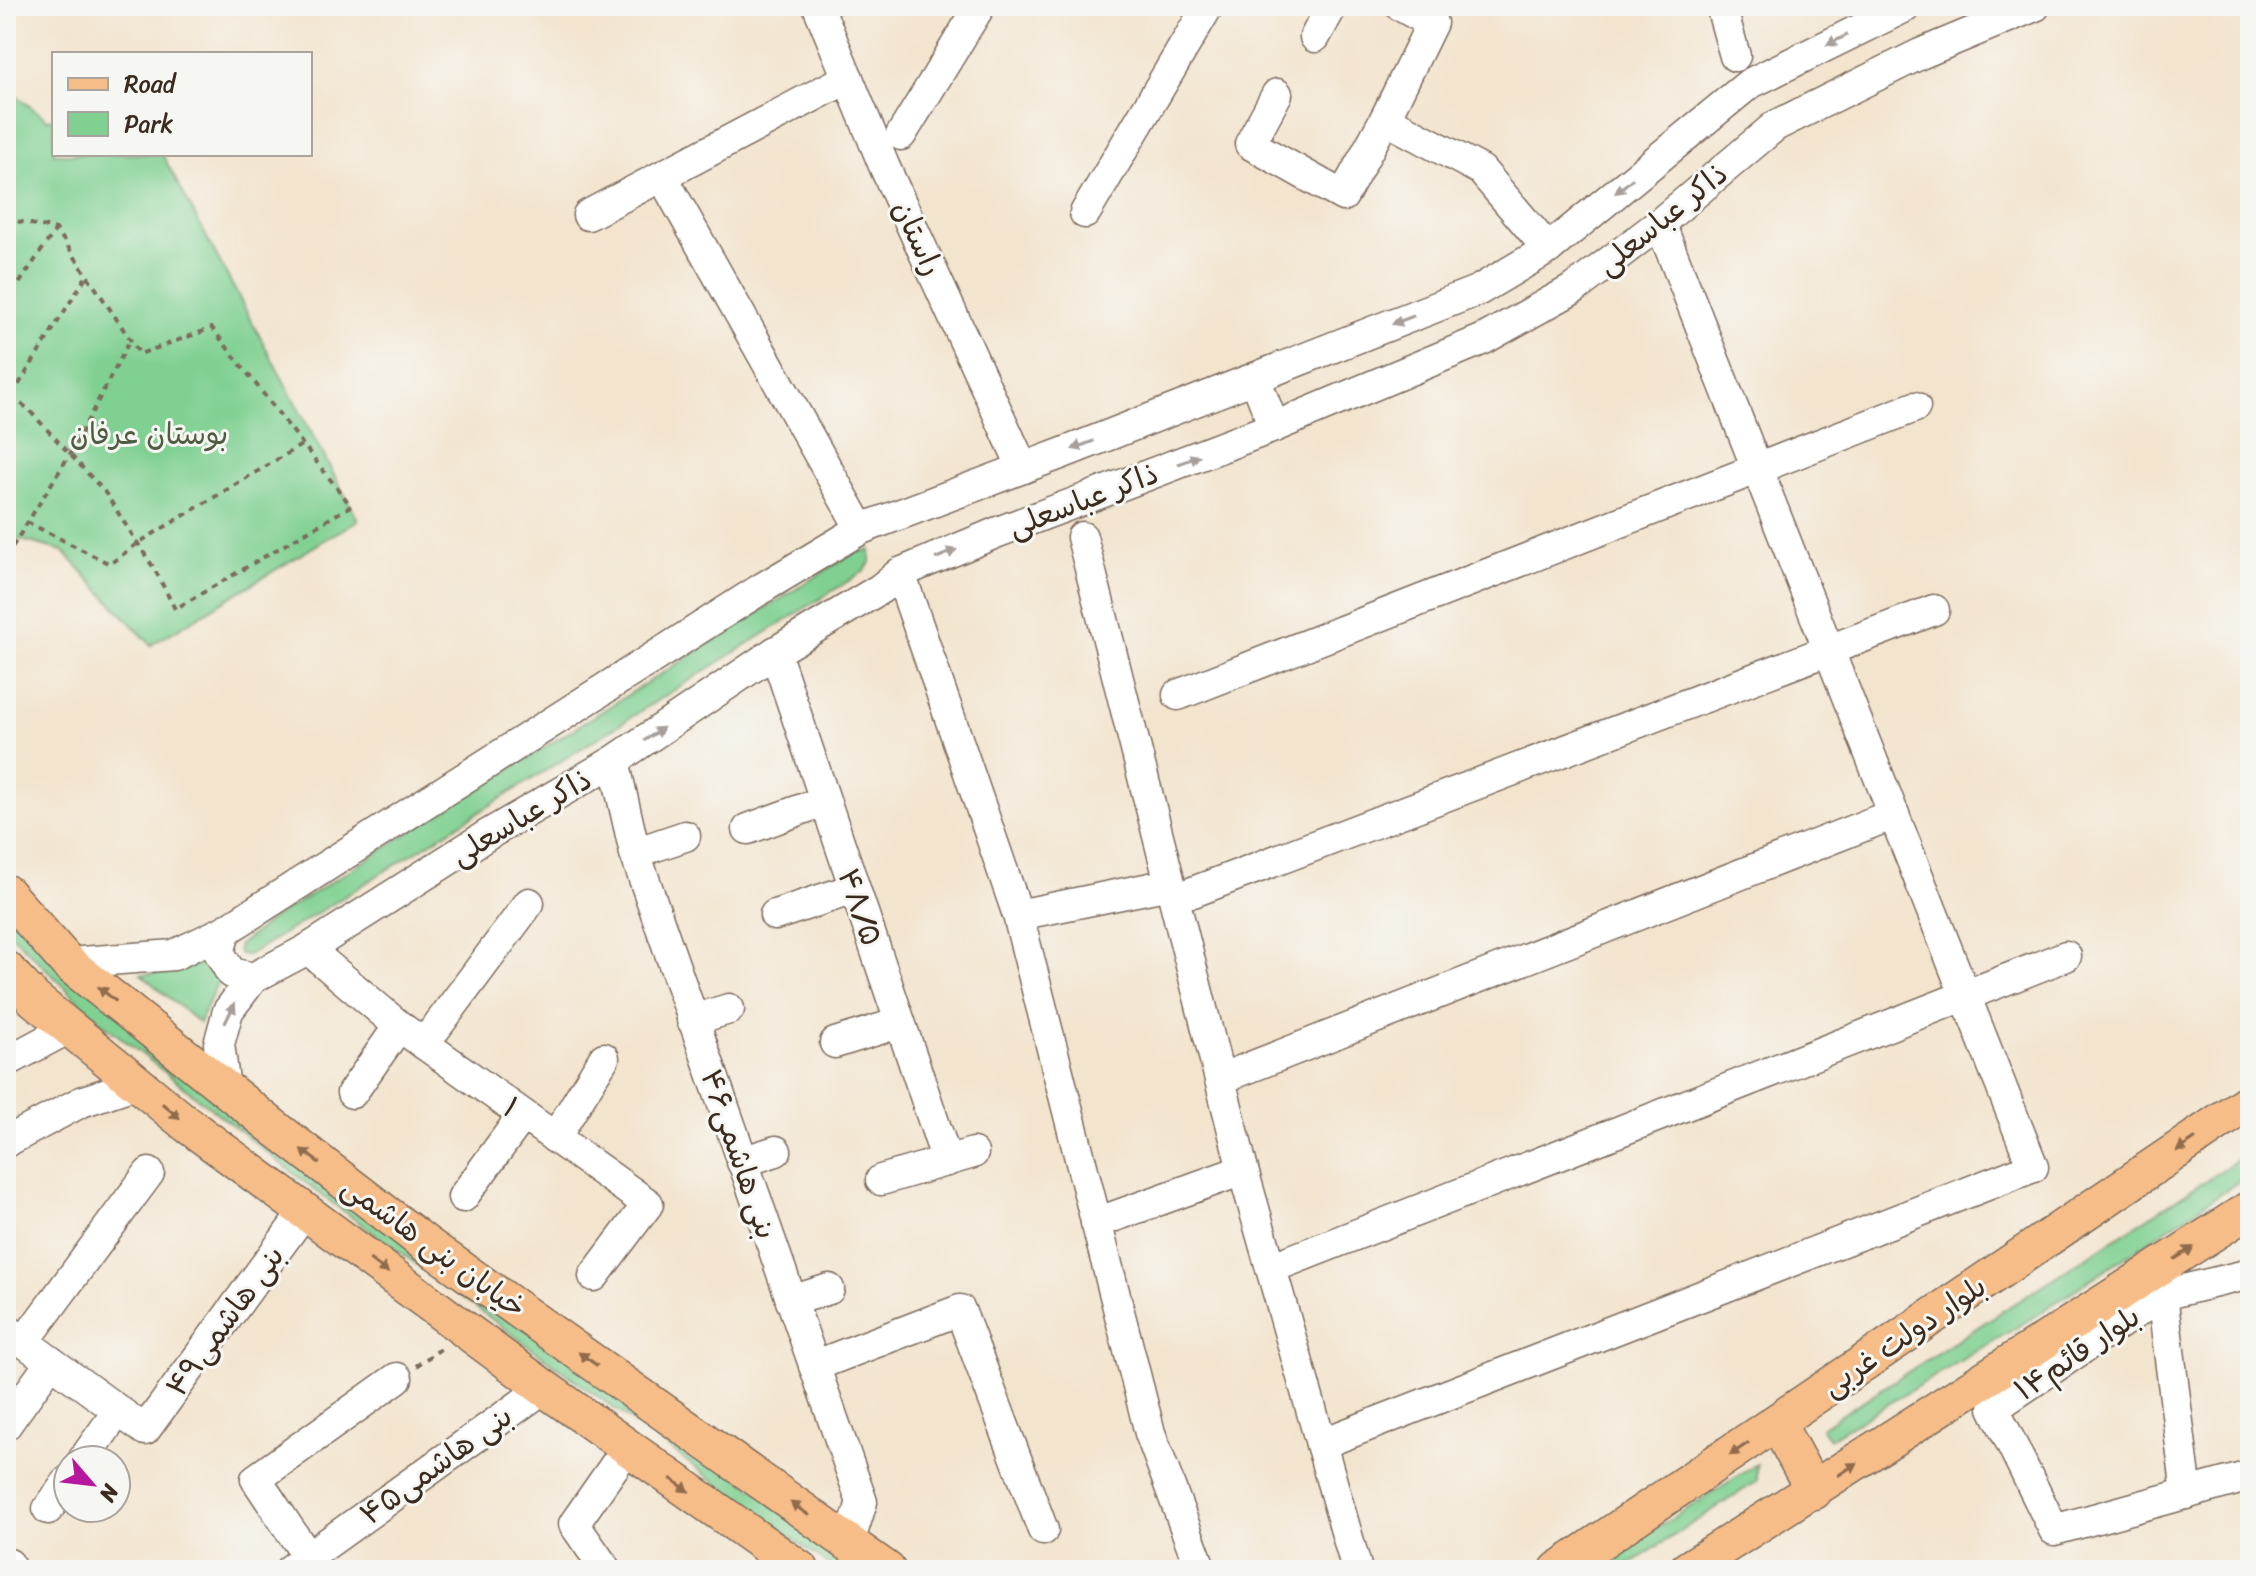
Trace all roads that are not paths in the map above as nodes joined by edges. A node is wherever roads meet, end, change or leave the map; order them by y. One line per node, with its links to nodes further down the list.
1 (818, 6): 11 (street, راستان)
2 (980, 6): 14 (street)
3 (1208, 6): 16 (street)
4 (1332, 6): 9 (street)
5 (1401, 6): 13 (street)
6 (1721, 6): 10 (street)
7 (1907, 6): 19 (street, ذاکر عباسعلی, one-way to 19)
8 (2035, 6): 18 (street, ذاکر عباسعلی)
9 (1315, 37)
10 (1735, 56)
11 (848, 78): 15 (street); 23 (street, راستان)
12 (1277, 94): 13 (street)
13 (1385, 119): 19 (street)
14 (901, 135)
15 (662, 176): 17 (street); 25 (street)
16 (1085, 213)
17 (588, 215)
18 (1660, 223): 22 (street, ذاکر عباسعلی); 24 (street)
19 (1548, 249): 20 (street, ذاکر عباسعلی, one-way to 20)
20 (1255, 378): 22 (street); 23 (street, ذاکر عباسعلی, one-way to 23)
21 (1915, 407): 24 (street)
22 (1274, 427): 27 (street, ذاکر عباسعلی, one-way to 22)
23 (1023, 468): 25 (street, ذاکر عباسعلی)
24 (1757, 468): 29 (street); 31 (street)
25 (861, 529): 44 (street, ذاکر عباسعلی)
26 (1082, 537): 38 (street)
27 (900, 573): 30 (street, ذاکر عباسعلی); 43 (street)
28 (1934, 610): 29 (street)
29 (1829, 650): 34 (street); 38 (street)
30 (775, 652): 32 (street, ذاکر عباسعلی, one-way to 30); 33 (street, ۴۸/۵)
31 (1178, 695)
32 (614, 761): 37 (street, بنی هاشمی۴۶); 45 (street, ذاکر عباسعلی)
33 (824, 801): 35 (street); 39 (street, ۴۸/۵)
34 (1894, 814): 50 (street); 60 (street)
35 (748, 829)
36 (685, 836): 37 (street)
37 (635, 853): 52 (street, بنی هاشمی۴۶)
38 (1182, 888): 43 (street); 60 (street)
39 (853, 889): 42 (street); 53 (street, ۴۸/۵)
40 (6, 893): 47 (main road, خیابان بنی هاشمی)
41 (529, 903): 57 (street)
42 (775, 915)
43 (1018, 915): 76 (street)
44 (226, 930): 47 (street, ذاکر عباسعلی); 49 (street)
45 (308, 949): 49 (street, ذاکر عباسعلی); 54 (street, ۱)
46 (2066, 956): 50 (street)
47 (68, 963): 62 (main road, خیابان بنی هاشمی, one-way to 47)
48 (6, 969): 55 (main road, خیابان بنی هاشمی)
49 (253, 978): 62 (street, ذاکر عباسعلی, one-way to 49)
50 (1965, 996): 77 (street); 92 (street)
51 (729, 1009): 52 (street)
52 (692, 1020): 69 (street, بنی هاشمی۴۶)
53 (899, 1023): 56 (street); 72 (street, ۴۸/۵)
54 (399, 1026): 57 (street, ۱); 63 (street)
55 (69, 1028): 59 (street); 61 (main road, خیابان بنی هاشمی)
56 (835, 1043)
57 (424, 1044): 65 (street, ۱)
58 (604, 1058): 66 (street)
59 (6, 1062)
60 (1220, 1079): 70 (street)
61 (137, 1083): 67 (street); 75 (main road, خیابان بنی هاشمی, one-way to 75)
62 (225, 1088): 100 (main road, خیابان بنی هاشمی, one-way to 62)
63 (352, 1093)
64 (2250, 1101): 89 (main road, بلوار دولت غربی, one-way to 89)
65 (523, 1115): 66 (street, ۱); 73 (street)
66 (555, 1138): 79 (street, ۱)
67 (6, 1142)
68 (776, 1151): 69 (street)
69 (742, 1162): 82 (street, بنی هاشمی۴۶)
70 (1243, 1170): 76 (street); 77 (street)
71 (149, 1173): 83 (street)
72 (881, 1180)
73 (463, 1197)
74 (2250, 1209): 95 (main road, one-way to 74)
75 (305, 1211): 87 (main road, خیابان بنی هاشمی, one-way to 87); 88 (street, بنی هاشمی۴۹)
76 (1096, 1223): 105 (street)
77 (1271, 1268): 92 (street)
78 (2250, 1274): 81 (street)
79 (594, 1276)
80 (829, 1289): 82 (street)
81 (2162, 1295): 96 (street); 96 (street, بلوار قائم۱۴)
82 (791, 1301): 85 (street, بنی هاشمی۴۶)
83 (15, 1336): 84 (street)
84 (51, 1362): 88 (street); 90 (street)
85 (814, 1366): 99 (street); 100 (street, بنی هاشمی۴۶)
86 (397, 1378): 101 (street)
87 (544, 1388): 93 (main road, خیابان بنی هاشمی); 101 (street, بنی هاشمی۴۵)
88 (118, 1411): 91 (street)
89 (1777, 1423): 95 (main road); 107 (main road, بلوار دولت غربی, one-way to 107)
90 (6, 1425)
91 (94, 1444)
92 (1321, 1444): 106 (street)
93 (627, 1448): 102 (street); 103 (main road, خیابان بنی هاشمی, one-way to 103)
94 (2250, 1476): 96 (street, بلوار قائم۱۴)
95 (1814, 1491): 108 (main road)
96 (2187, 1494)
97 (52, 1503): 98 (street)
98 (48, 1509)
99 (1043, 1530)
100 (849, 1543): 104 (main road, خیابان بنی هاشمی)
101 (299, 1564)
102 (606, 1570)
103 (801, 1570)
104 (887, 1570)
105 (1201, 1570)
106 (1357, 1570)
107 (1558, 1570)
108 (1687, 1570)

